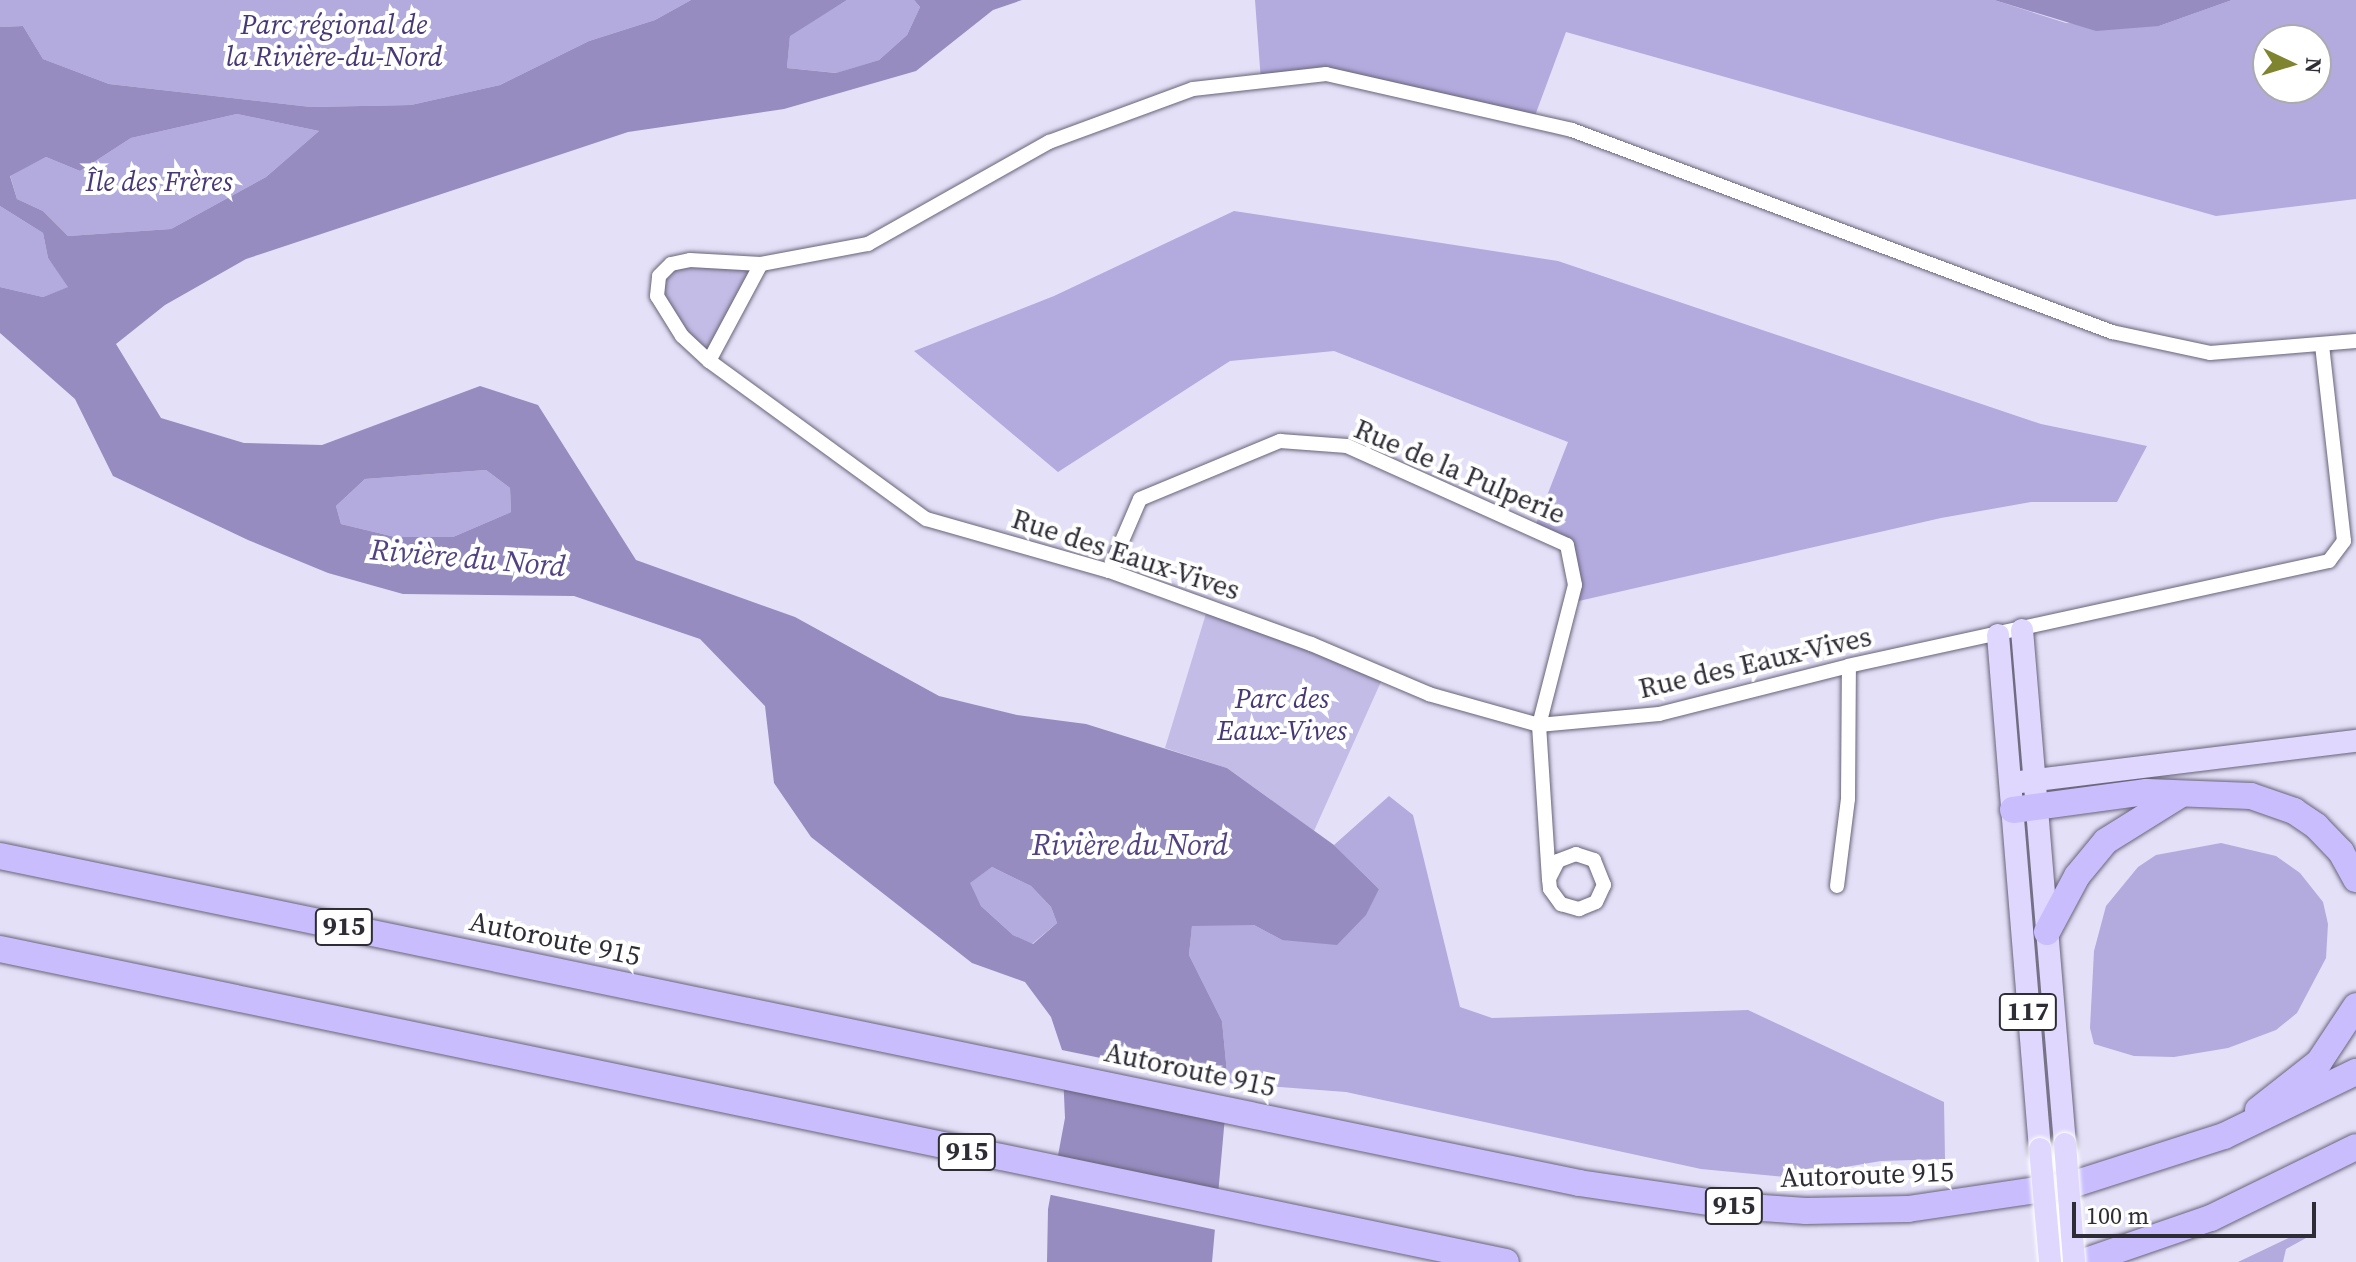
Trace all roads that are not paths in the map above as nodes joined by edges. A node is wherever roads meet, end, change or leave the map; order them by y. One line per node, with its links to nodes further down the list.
1 (761, 264): 3 (street, Rue des Eaux-Vives); 4 (street); 4 (street, Rue des Eaux-Vives)
2 (2356, 341): 3 (street, Rue des Eaux-Vives)
3 (2322, 345): 6 (street, Rue des Eaux-Vives)
4 (709, 361): 5 (street, Rue des Eaux-Vives)
5 (1109, 571): 9 (street, Rue des Eaux-Vives); 9 (street, Rue de la Pulperie)
6 (2022, 630): 7 (street, Rue des Eaux-Vives); 11 (main road)
7 (1998, 635): 8 (street, Rue des Eaux-Vives); 12 (main road, 117)
8 (1849, 666): 9 (street, Rue des Eaux-Vives); 18 (street)
9 (1539, 725): 16 (street)
10 (2356, 741): 11 (main road)
11 (2036, 780): 12 (main road); 14 (main road)
12 (2011, 783): 14 (main road, 117)
13 (2181, 794): 14 (highway); 17 (highway); 19 (highway)
14 (2025, 809): 19 (main road); 26 (main road, 117, bridge)
15 (0, 856): 23 (highway, Autoroute 915 / 915)
16 (1549, 879)
17 (2356, 879)
18 (1837, 886)
19 (2047, 932): 27 (main road, bridge)
20 (0, 952): 25 (highway, 915)
21 (2356, 1006): 23 (highway)
22 (2356, 1072): 23 (highway, Autoroute 915 / 915)
23 (2224, 1136)
24 (2356, 1147): 28 (highway)
25 (1506, 1262)
26 (2050, 1262)
27 (2074, 1262)
28 (2083, 1262)

